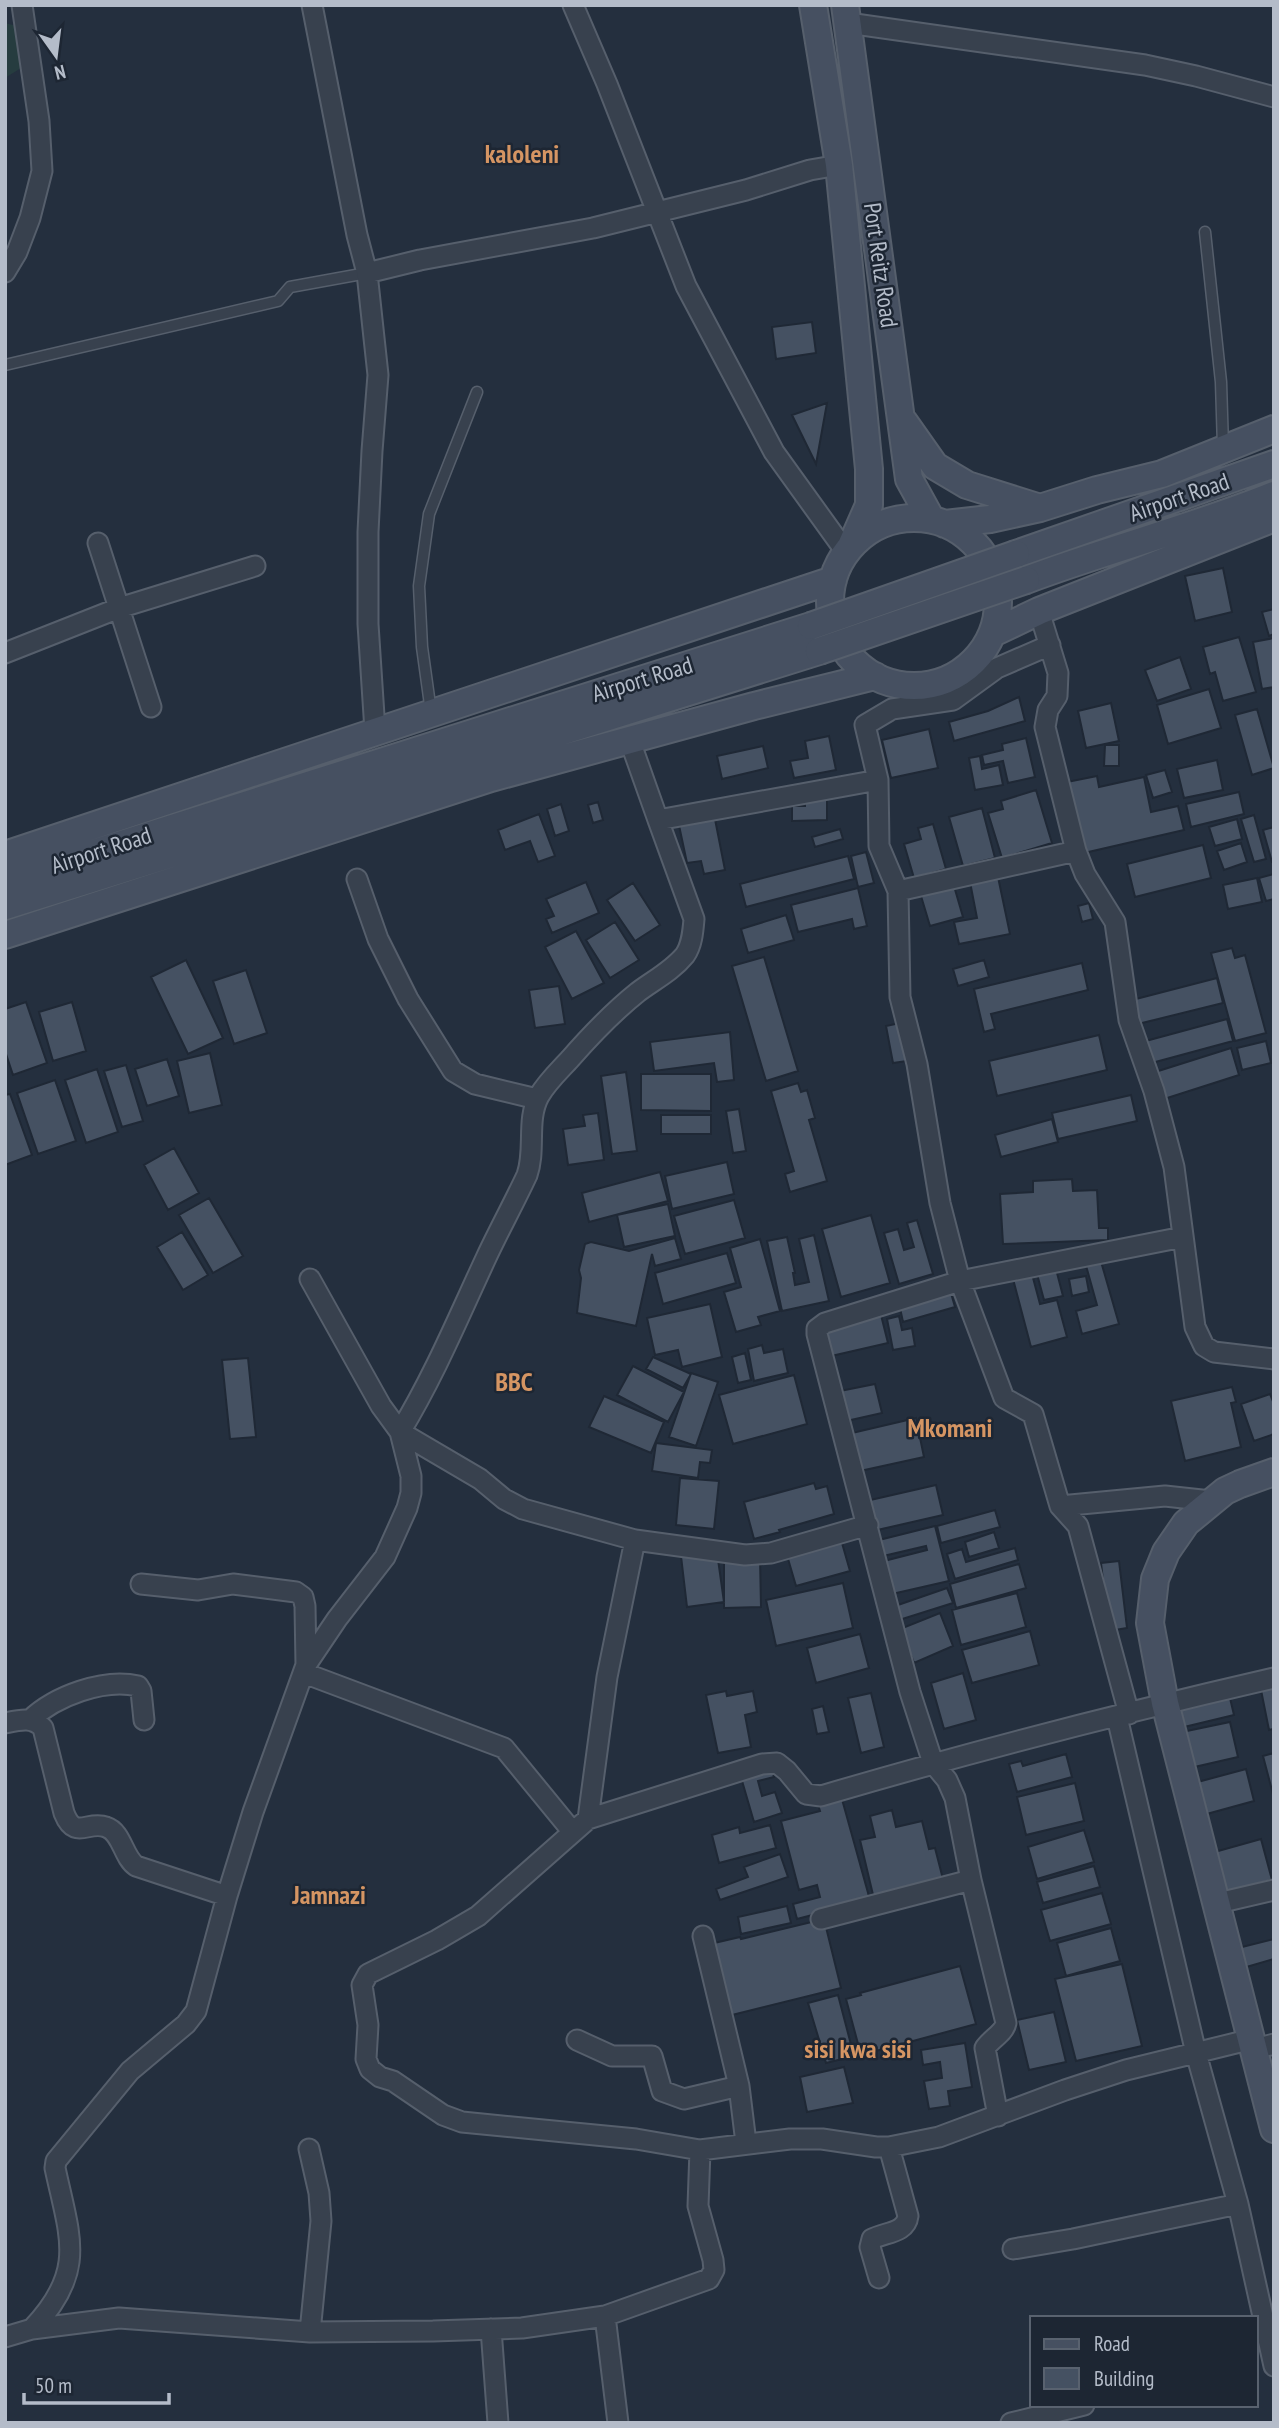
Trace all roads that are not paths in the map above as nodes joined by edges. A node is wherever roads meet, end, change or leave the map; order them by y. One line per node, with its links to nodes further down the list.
1 (22, 5): 10 (street)
2 (312, 5): 11 (street)
3 (573, 5): 8 (street)
4 (814, 5): 7 (main road)
5 (846, 14): 6 (street); 14 (main road, Port Reitz Road)
6 (1274, 97)
7 (839, 165): 8 (street); 23 (main road)
8 (656, 213): 11 (street); 23 (street)
9 (1205, 232): 16 (lane)
10 (5, 272)
11 (367, 273): 12 (lane); 34 (street)
12 (5, 365)
13 (477, 392): 33 (lane)
14 (901, 417): 19 (main road); 21 (main road, Port Reitz Road)
15 (1274, 429): 16 (main road)
16 (1223, 451): 19 (main road)
17 (1274, 464): 40 (main road, Airport Road, bridge)
18 (1274, 495): 40 (main road, Airport Road, bridge)
19 (1040, 508): 21 (main road)
20 (1274, 518): 27 (main road)
21 (938, 522): 23 (main road); 28 (main road)
22 (98, 543): 26 (street)
23 (849, 549): 25 (main road)
24 (255, 566): 26 (street)
25 (833, 580): 31 (main road); 33 (main road)
26 (119, 608): 30 (street); 32 (street)
27 (1039, 611): 28 (main road); 29 (street)
28 (993, 633): 31 (main road)
29 (1050, 645): 36 (street); 38 (street)
30 (5, 653)
31 (875, 676): 35 (main road)
32 (152, 707)
33 (431, 712): 34 (main road)
34 (375, 731): 39 (main road)
35 (630, 741): 37 (street); 45 (main road)
36 (878, 780): 37 (street); 43 (street)
37 (658, 820): 46 (street)
38 (1076, 851): 43 (street); 47 (street)
39 (5, 855)
40 (124, 855): 42 (main road, Airport Road); 44 (main road, Airport Road)
41 (357, 879): 46 (street)
42 (5, 881)
43 (898, 891): 49 (street)
44 (5, 906)
45 (5, 935)
46 (537, 1099): 51 (street)
47 (1183, 1237): 49 (street); 50 (street)
48 (310, 1279): 51 (street)
49 (960, 1281): 54 (street); 55 (street)
50 (1274, 1359)
51 (400, 1432): 56 (street); 58 (street)
52 (1274, 1472): 53 (main road)
53 (1211, 1501): 54 (street); 60 (main road)
54 (1060, 1506): 61 (street)
55 (868, 1525): 56 (street); 65 (street)
56 (635, 1540): 66 (street)
57 (141, 1584): 58 (street)
58 (305, 1669): 67 (street); 70 (street)
59 (1274, 1678): 60 (street)
60 (1165, 1703): 61 (street); 71 (main road)
61 (1123, 1716): 65 (street); 76 (street)
62 (30, 1720): 63 (street); 64 (street); 70 (street)
63 (144, 1720)
64 (5, 1723)
65 (933, 1763): 66 (street); 68 (street)
66 (588, 1819): 67 (street)
67 (572, 1831): 83 (street)
68 (971, 1880): 72 (street); 78 (street)
69 (1274, 1890): 71 (street)
70 (227, 1896): 88 (street)
71 (1218, 1903): 75 (main road)
72 (821, 1919)
73 (703, 1936): 77 (street)
74 (576, 2040): 77 (street)
75 (1260, 2044): 76 (street); 79 (main road)
76 (1196, 2053): 78 (street); 84 (street)
77 (739, 2086): 80 (street)
78 (998, 2116): 81 (street)
79 (1274, 2129)
80 (746, 2143): 81 (street); 83 (street)
81 (889, 2147): 86 (street)
82 (309, 2149): 90 (street)
83 (701, 2150): 87 (street)
84 (1238, 2204): 85 (street); 92 (street)
85 (1013, 2249)
86 (879, 2278)
87 (605, 2315): 89 (street); 95 (street)
88 (32, 2329): 90 (street); 91 (street)
89 (491, 2329): 90 (street); 94 (street)
90 (310, 2332)
91 (5, 2337)
92 (1267, 2363)
93 (1076, 2407): 96 (street)
94 (498, 2423)
95 (618, 2423)
96 (1011, 2423)

